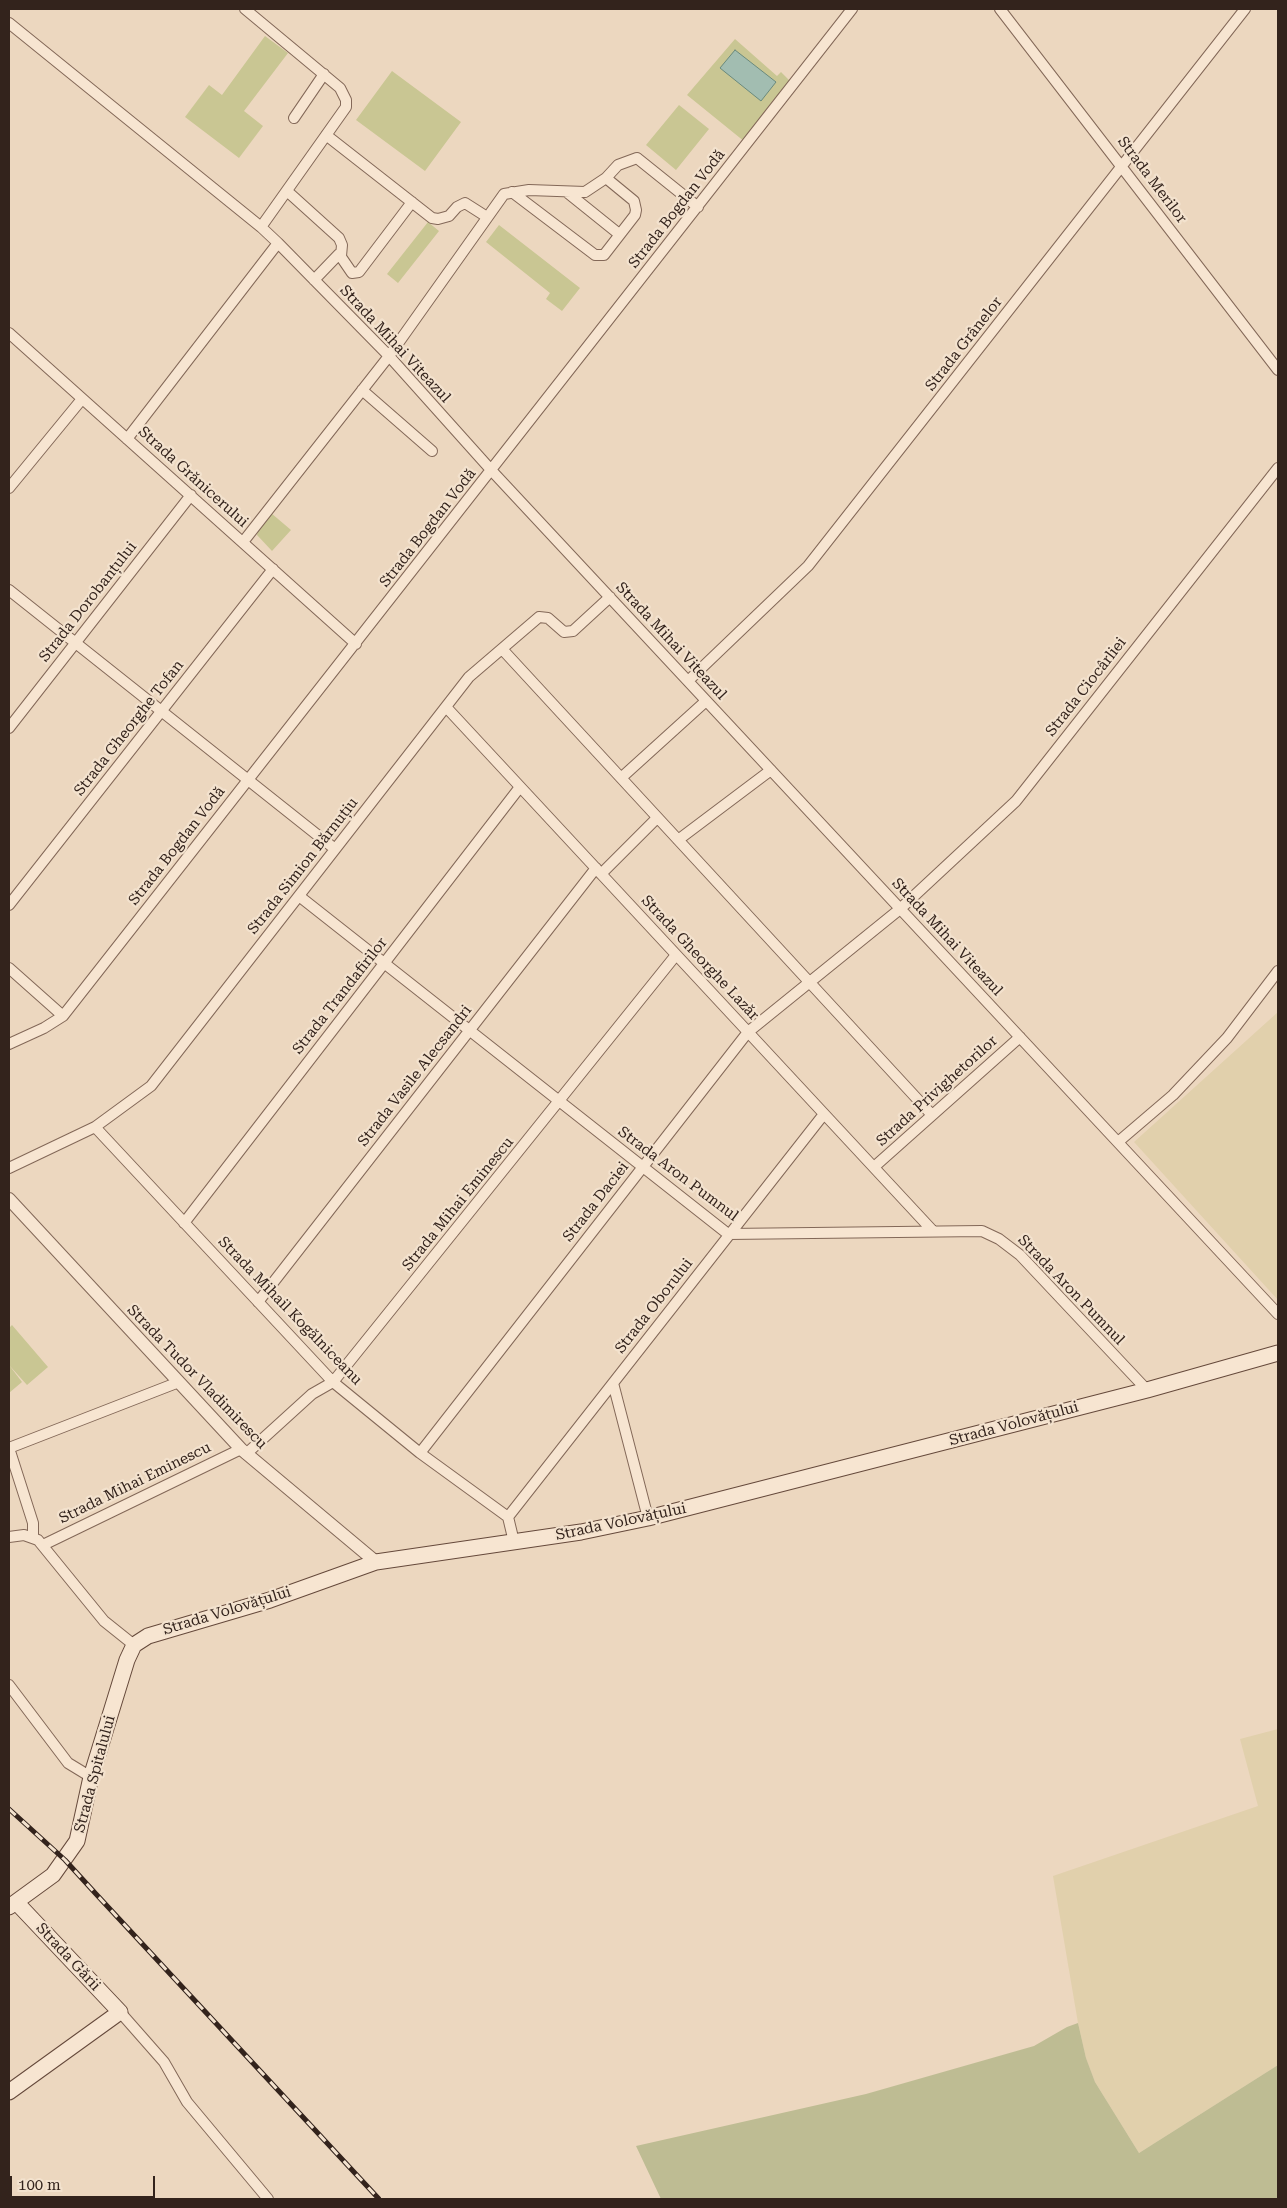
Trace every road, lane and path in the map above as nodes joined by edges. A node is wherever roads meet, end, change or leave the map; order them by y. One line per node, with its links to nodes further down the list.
1 (245, 9): 6 (street)
2 (852, 9): 15 (street, Strada Bogdan Vodă)
3 (1000, 9): 9 (street, Strada Merilor)
4 (1245, 9): 9 (street, Strada Grânelor)
5 (9, 23): 17 (street, Strada Mihai Viteazul)
6 (324, 74): 7 (street); 8 (street)
7 (294, 118)
8 (326, 135): 11 (street); 14 (street)
9 (1122, 166): 24 (street, Strada Merilor); 40 (street, Strada Grânelor)
10 (606, 178): 13 (street); 15 (street); 18 (street)
11 (287, 191): 17 (street); 20 (street)
12 (512, 192): 13 (street); 16 (street); 18 (street)
13 (568, 193): 18 (street)
14 (412, 202): 16 (street); 20 (street)
15 (698, 207): 30 (street, Strada Bogdan Vodă)
16 (487, 217): 23 (street)
17 (261, 227): 19 (street, Strada Mihai Viteazul)
18 (619, 234)
19 (278, 243): 21 (street, Strada Mihai Viteazul); 27 (street)
20 (339, 254): 21 (street)
21 (314, 280): 23 (street, Strada Mihai Viteazul)
22 (9, 333): 26 (street, Strada Grănicerului)
23 (389, 356): 25 (street); 30 (street, Strada Mihai Viteazul)
24 (1278, 370)
25 (362, 390): 28 (street); 33 (street)
26 (82, 399): 27 (street, Strada Grănicerului); 31 (street)
27 (127, 439): 32 (street, Strada Grănicerului)
28 (432, 451)
29 (1278, 468): 55 (street, Strada Ciocârliei)
30 (492, 471): 36 (street, Strada Mihai Viteazul); 38 (street, Strada Bogdan Vodă)
31 (9, 488)
32 (191, 496): 33 (street, Strada Grănicerului); 37 (street, Strada Dorobanțului)
33 (243, 542): 34 (street, Strada Grănicerului)
34 (273, 569): 38 (street, Strada Grănicerului); 43 (street, Strada Gheorghe Tofan)
35 (9, 590): 37 (street)
36 (610, 597): 39 (street, Strada Simion Bărnuțiu); 40 (street, Strada Mihai Viteazul)
37 (75, 643): 43 (street); 44 (street, Strada Dorobanțului)
38 (356, 644): 47 (street, Strada Bogdan Vodă)
39 (502, 649): 42 (street, Strada Simion Bărnuțiu); 46 (street)
40 (688, 681): 41 (street, Strada Mihai Viteazul)
41 (706, 701): 45 (street, Strada Mihai Viteazul); 46 (street)
42 (446, 707): 48 (street, Strada Gheorghe Lazăr); 51 (street, Strada Simion Bărnuțiu)
43 (161, 711): 47 (street); 54 (street, Strada Gheorghe Tofan)
44 (9, 728)
45 (771, 770): 50 (street); 55 (street, Strada Mihai Viteazul)
46 (621, 778): 49 (street)
47 (248, 780): 51 (street); 61 (street, Strada Bogdan Vodă)
48 (520, 787): 52 (street, Strada Gheorghe Lazăr); 57 (street, Strada Trandafirilor)
49 (658, 818): 50 (street); 52 (street, Strada Vasile Alecsandri)
50 (678, 840): 60 (street)
51 (335, 849): 53 (street, Strada Simion Bărnuțiu)
52 (598, 871): 56 (street, Strada Gheorghe Lazăr); 62 (street, Strada Vasile Alecsandri)
53 (299, 896): 57 (street, Strada Aron Pumnul); 69 (street, Strada Simion Bărnuțiu)
54 (9, 905)
55 (900, 908): 60 (street, Strada Ciocârliei); 64 (street, Strada Mihai Viteazul)
56 (676, 955): 63 (street, Strada Gheorghe Lazăr); 66 (street, Strada Mihai Eminescu)
57 (384, 963): 62 (street, Strada Aron Pumnul); 75 (street, Strada Trandafirilor)
58 (9, 968): 61 (street)
59 (1278, 971): 70 (street)
60 (810, 983): 63 (street, Strada Daciei); 68 (street)
61 (63, 1016): 65 (street, Strada Bogdan Vodă)
62 (470, 1030): 66 (street, Strada Aron Pumnul); 78 (street, Strada Vasile Alecsandri)
63 (748, 1032): 67 (street, Strada Gheorghe Lazăr); 71 (street, Strada Daciei)
64 (1020, 1037): 68 (street, Strada Privighetorilor); 70 (street, Strada Mihai Viteazul)
65 (9, 1044)
66 (560, 1102): 71 (street, Strada Aron Pumnul); 82 (street, Strada Mihai Eminescu)
67 (824, 1114): 72 (street, Strada Gheorghe Lazăr); 77 (street, Strada Oborului)
68 (932, 1116): 72 (street, Strada Privighetorilor)
69 (95, 1127): 73 (street, Strada Simion Bărnuțiu); 75 (street, Strada Mihail Kogălniceanu)
70 (1118, 1142): 79 (street, Strada Mihai Viteazul)
71 (643, 1166): 77 (street, Strada Aron Pumnul); 86 (street, Strada Daciei)
72 (874, 1167): 76 (street, Strada Gheorghe Lazăr)
73 (9, 1168)
74 (11, 1206): 81 (street, Strada Tudor Vladimirescu)
75 (184, 1223): 78 (street, Strada Mihail Kogălniceanu)
76 (932, 1230): 77 (street, Strada Aron Pumnul); 84 (street, Strada Aron Pumnul)
77 (728, 1234): 83 (street, Strada Oborului)
78 (258, 1302): 82 (street, Strada Mihail Kogălniceanu)
79 (1278, 1314)
80 (1278, 1353): 84 (main road, Strada Volovățului)
81 (179, 1382): 85 (street, Strada Tudor Vladimirescu); 90 (street)
82 (333, 1382): 85 (street, Strada Mihai Eminescu); 86 (street, Strada Mihail Kogălniceanu)
83 (613, 1384): 87 (street, Strada Oborului); 88 (street)
84 (1148, 1390): 88 (main road, Strada Volovățului)
85 (244, 1452): 92 (street, Strada Mihai Eminescu); 93 (street, Strada Tudor Vladimirescu)
86 (420, 1453): 87 (street, Strada Mihail Kogălniceanu)
87 (508, 1517): 91 (street)
88 (648, 1518): 91 (main road, Strada Volovățului)
89 (9, 1537): 90 (street)
90 (33, 1537): 92 (street)
91 (514, 1542): 93 (main road, Strada Volovățului)
92 (43, 1544): 94 (street)
93 (376, 1562): 94 (main road, Strada Volovățului)
94 (134, 1645): 96 (main road, Strada Spitalului)
95 (9, 1685): 96 (street)
96 (92, 1777): 97 (main road, Strada Spitalului)
97 (13, 1904): 98 (main road, Strada Gării)
98 (120, 2012): 99 (main road); 100 (street, Strada Gării)
99 (9, 2092)
100 (268, 2199)

